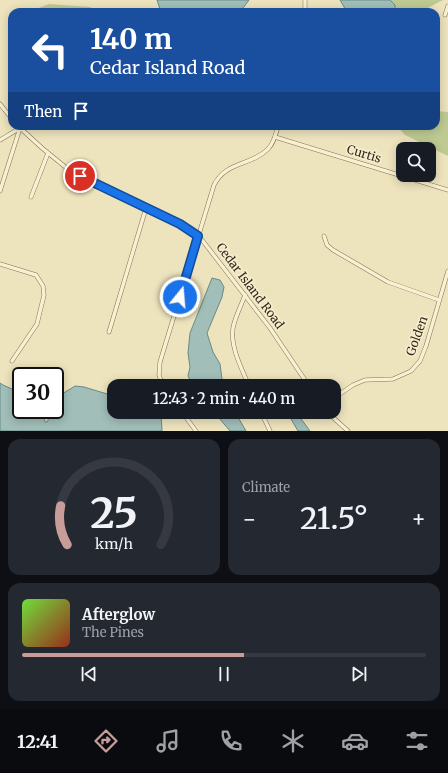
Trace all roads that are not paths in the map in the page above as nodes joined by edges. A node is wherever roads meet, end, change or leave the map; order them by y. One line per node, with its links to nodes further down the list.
1 (448, 6): 2 (street)
2 (445, 15)
3 (0, 104): 4 (street)
4 (8, 114)
5 (15, 130): 10 (street)
6 (18, 130): 12 (street)
7 (22, 130): 11 (street, Cedar Island Road)
8 (277, 130): 9 (street)
9 (275, 137): 13 (street, Curtis); 16 (street)
10 (0, 140)
11 (48, 153): 14 (street); 15 (street, Cedar Island Road)
12 (0, 190)
13 (448, 190)
14 (31, 197)
15 (146, 208): 16 (street, Cedar Island Road); 22 (street)
16 (198, 236): 20 (street, Cedar Island Road); 24 (street)
17 (324, 236): 21 (street)
18 (0, 264): 23 (street)
19 (448, 271): 21 (street, Golden)
20 (245, 295): 25 (street); 26 (street, Cedar Island Road)
21 (439, 300): 27 (street, Golden)
22 (109, 332)
23 (12, 361)
24 (160, 379)
25 (246, 379)
26 (304, 379)
27 (341, 394)
28 (187, 419): 31 (street)
29 (264, 419): 32 (street)
30 (335, 419): 33 (street)
31 (196, 431)
32 (270, 431)
33 (348, 431)

